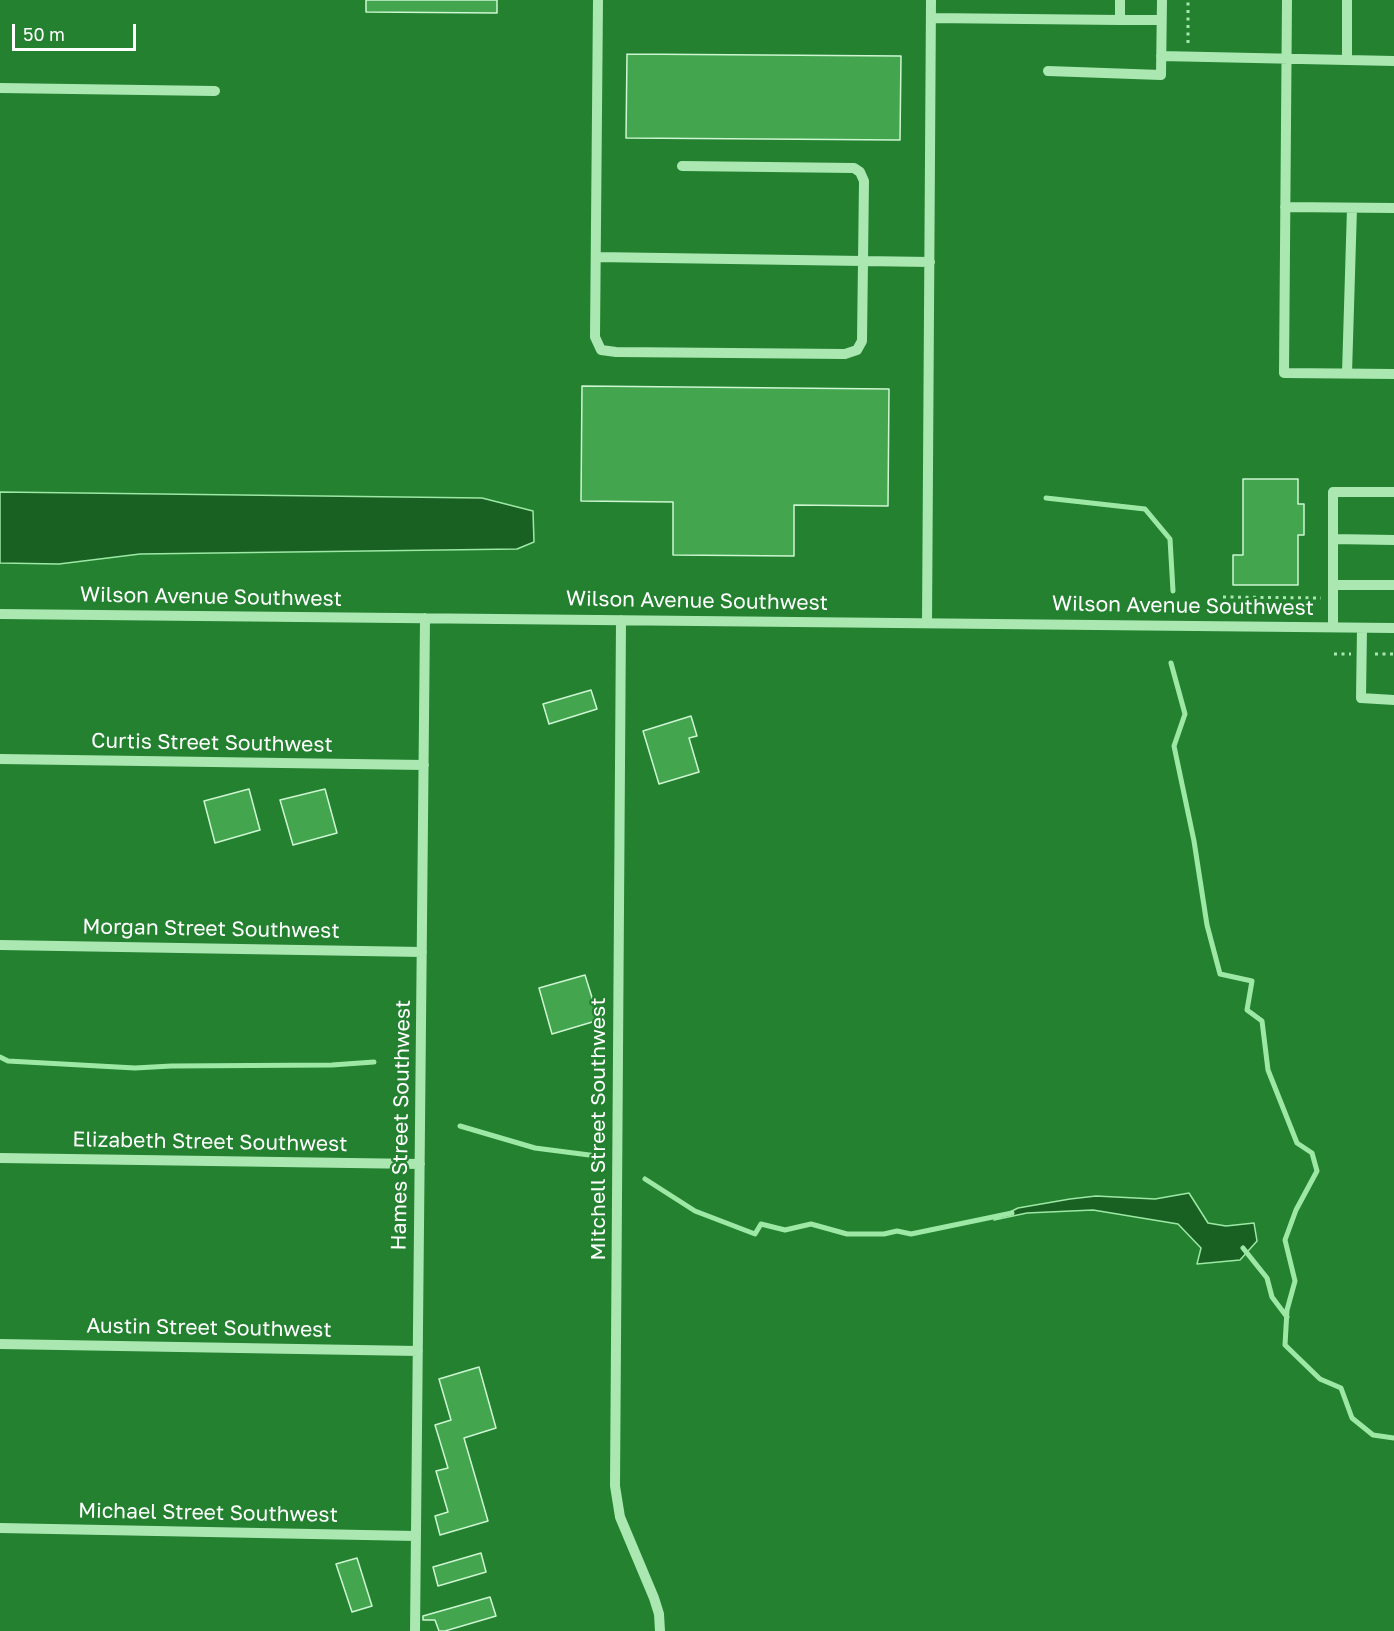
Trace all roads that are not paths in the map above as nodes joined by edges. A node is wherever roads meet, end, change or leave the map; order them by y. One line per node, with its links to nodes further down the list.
1 (598, 0): 21 (street)
2 (931, 0): 7 (street)
3 (1120, 0): 8 (street)
4 (1162, 0): 9 (street)
5 (1287, 0): 11 (street)
6 (1347, 0): 12 (street)
7 (931, 18): 8 (street); 23 (street)
8 (1120, 20): 9 (street)
9 (1161, 20): 10 (street)
10 (1161, 56): 11 (street); 14 (street)
11 (1286, 58): 12 (street); 18 (street)
12 (1347, 60): 13 (street)
13 (1394, 61)
14 (1048, 71)
15 (0, 88): 16 (street)
16 (215, 91)
17 (682, 166): 22 (street)
18 (1285, 207): 19 (street); 24 (street)
19 (1352, 208): 20 (street); 24 (street)
20 (1394, 208)
21 (596, 257): 22 (street); 22 (street)
22 (863, 261): 23 (street)
23 (930, 262): 34 (street)
24 (1347, 373): 25 (street)
25 (1394, 374)
26 (1394, 492): 27 (street)
27 (1333, 539): 28 (street); 29 (street)
28 (1394, 540)
29 (1333, 585): 30 (street); 35 (street)
30 (1394, 585)
31 (0, 614): 32 (street, Wilson Avenue Southwest)
32 (425, 618): 33 (street, Wilson Avenue Southwest); 40 (street, Hames Street Southwest)
33 (621, 620): 34 (street, Wilson Avenue Southwest); 50 (street, Mitchell Street Southwest)
34 (927, 623): 35 (street, Wilson Avenue Southwest)
35 (1333, 627): 36 (street, Wilson Avenue Southwest)
36 (1362, 628): 37 (street, Wilson Avenue Southwest); 38 (street)
37 (1394, 628)
38 (1394, 700)
39 (0, 759): 40 (street, Curtis Street Southwest)
40 (424, 765): 42 (street, Hames Street Southwest)
41 (0, 945): 42 (street, Morgan Street Southwest)
42 (422, 952): 44 (street, Hames Street Southwest)
43 (0, 1158): 44 (street, Elizabeth Street Southwest)
44 (420, 1164): 46 (street, Hames Street Southwest)
45 (0, 1344): 46 (street, Austin Street Southwest)
46 (418, 1351): 48 (street, Hames Street Southwest)
47 (0, 1528): 48 (street, Michael Street Southwest)
48 (416, 1536): 49 (street, Hames Street Southwest)
49 (415, 1631)
50 (660, 1631)

